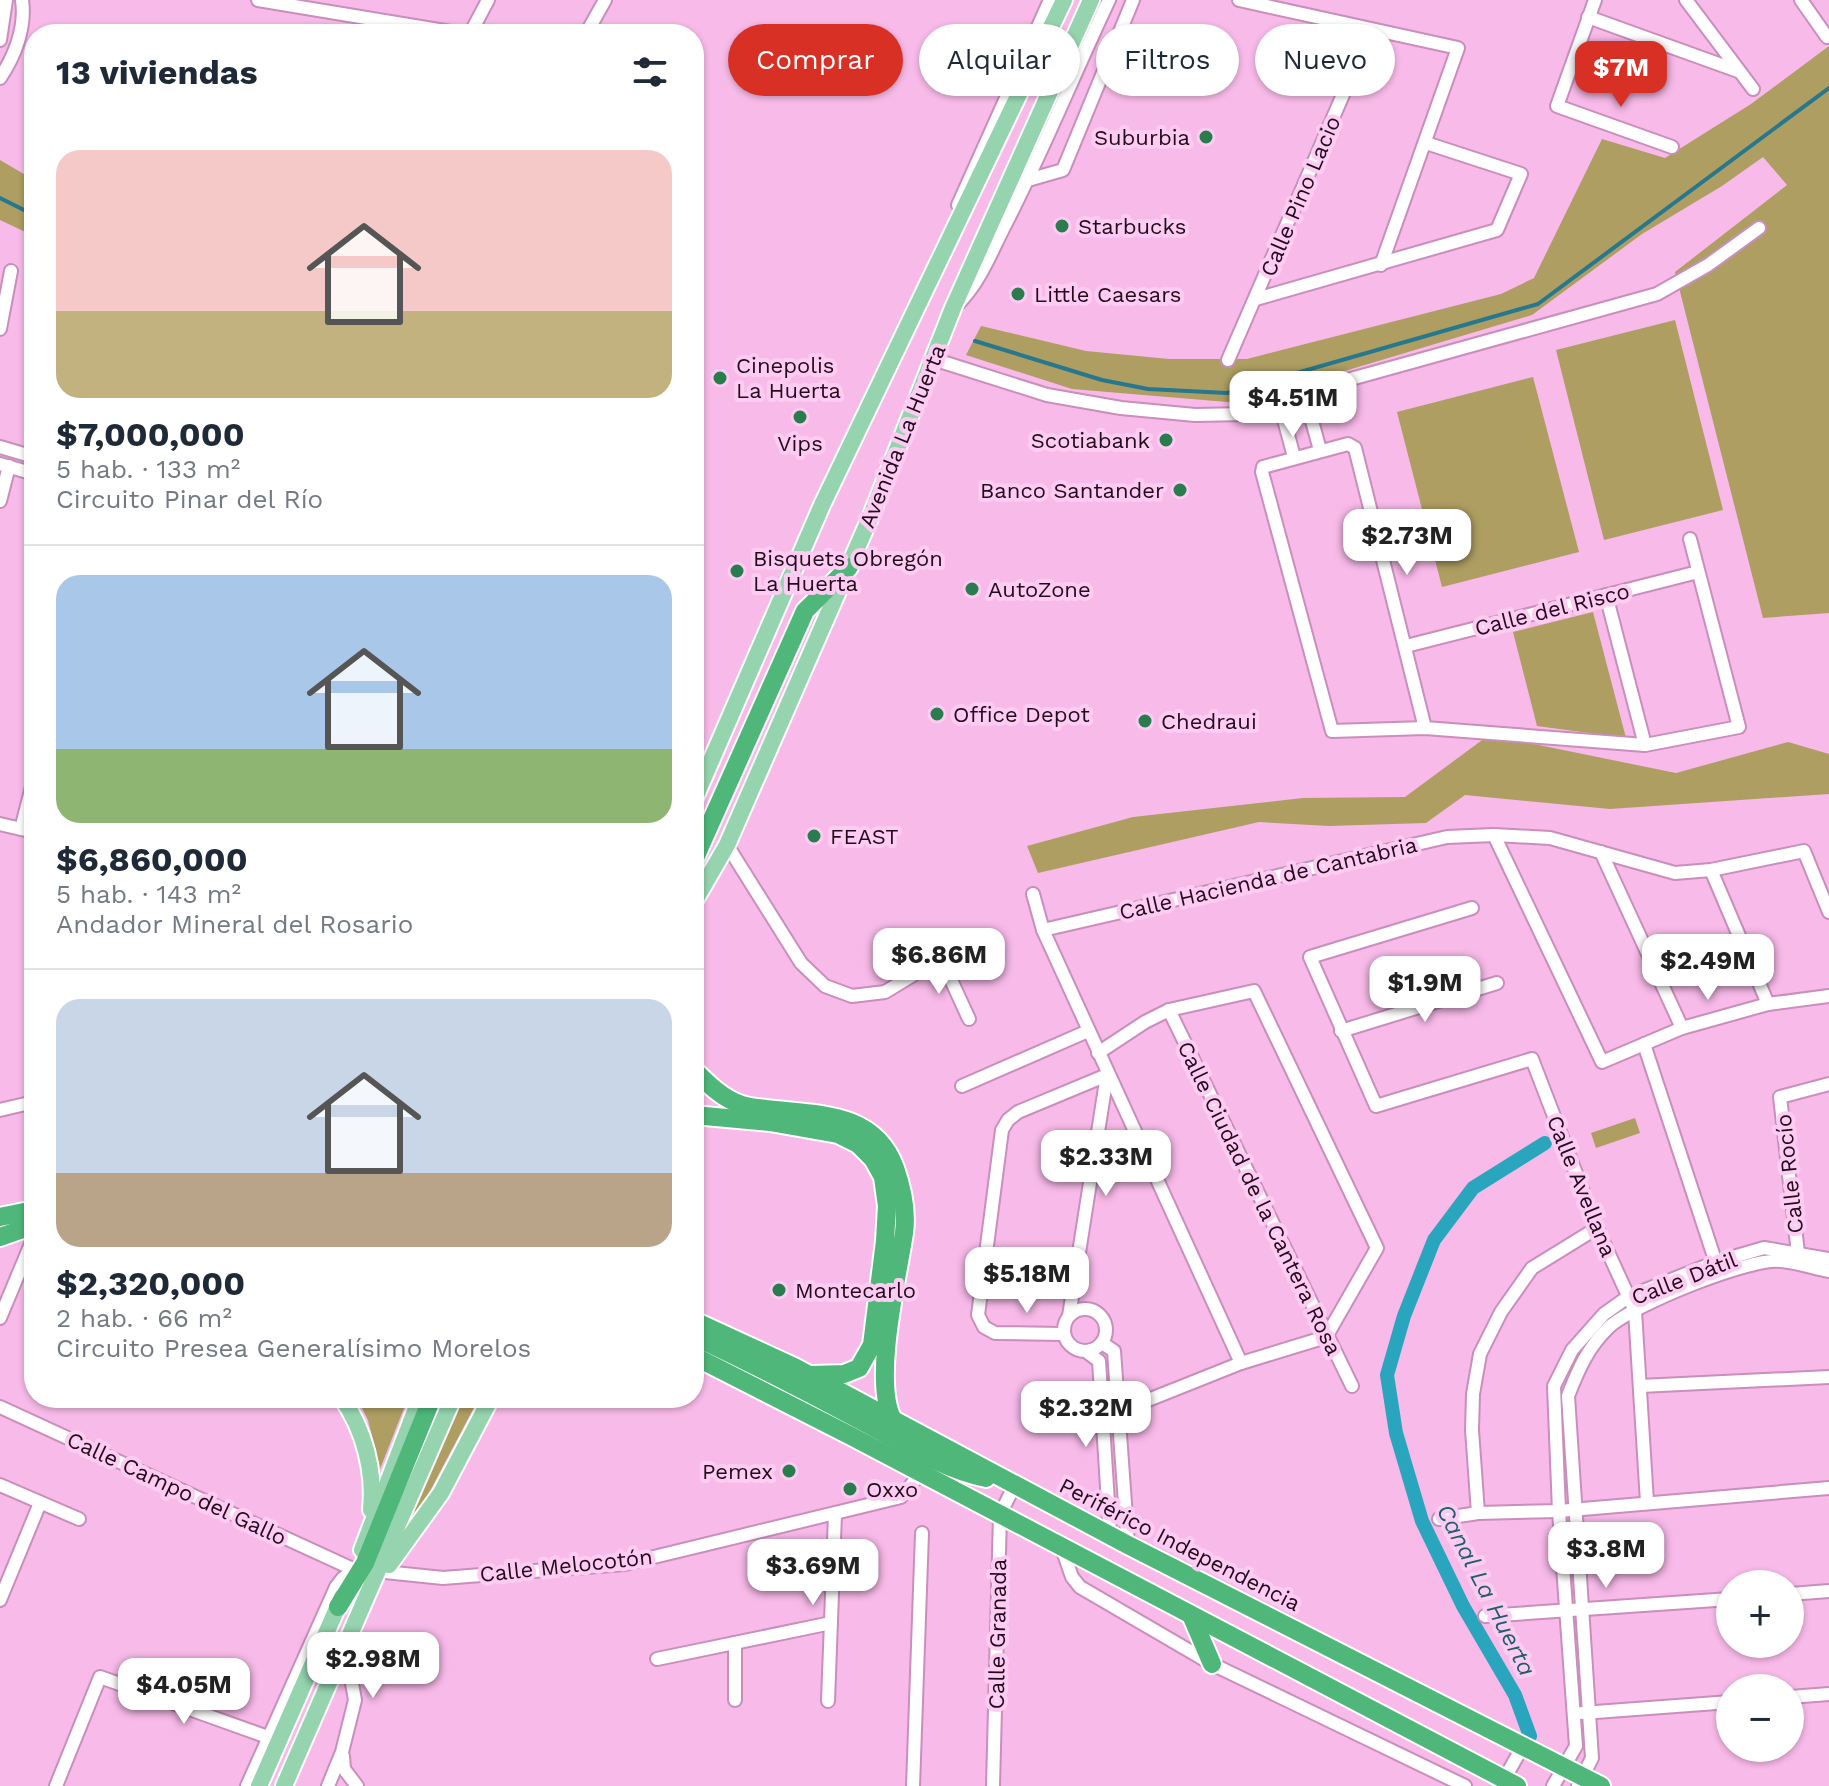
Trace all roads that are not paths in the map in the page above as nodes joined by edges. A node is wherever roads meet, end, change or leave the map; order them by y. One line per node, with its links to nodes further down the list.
1 (258, 0): 16 (street)
2 (488, 0): 17 (street)
3 (605, 0): 18 (street)
4 (1050, 0): 31 (street)
5 (1064, 0): 31 (main road, Avenida La Huerta)
6 (1091, 0): 35 (main road, Avenida La Huerta)
7 (1109, 0): 29 (street)
8 (1133, 0): 29 (street)
9 (1239, 0): 19 (street)
10 (1595, 0): 15 (street)
11 (1686, 0): 23 (street)
12 (1801, 0): 21 (street)
13 (6, 4): 14 (street); 22 (street)
14 (23, 5): 24 (street)
15 (1588, 17): 23 (street); 28 (street)
16 (403, 24)
17 (475, 24)
18 (592, 24)
19 (1345, 24)
20 (1395, 35): 27 (street)
21 (1827, 37)
22 (0, 40)
23 (1738, 71): 25 (street)
24 (0, 78)
25 (1753, 89)
26 (1343, 96): 34 (street, Calle Pino Lacio)
27 (1426, 143): 32 (street); 32 (street)
28 (1672, 147)
29 (1028, 180): 35 (street)
30 (1759, 228): 39 (street)
31 (950, 240): 55 (main road, Avenida La Huerta)
32 (1381, 265): 34 (street)
33 (11, 271): 36 (street)
34 (1256, 299): 38 (street, Calle Pino Lacio)
35 (953, 308): 37 (main road, Avenida La Huerta)
36 (0, 329)
37 (933, 359): 40 (street); 49 (main road, Avenida La Huerta)
38 (1228, 360)
39 (1304, 392): 40 (street); 42 (street)
40 (1279, 401): 44 (street)
41 (0, 447): 43 (street)
42 (1320, 450): 44 (street); 52 (street)
43 (24, 454)
44 (1294, 457): 53 (street)
45 (4, 465): 46 (street); 47 (street)
46 (24, 471)
47 (0, 501)
48 (1690, 539): 50 (street)
49 (849, 567): 59 (highway); 60 (main road, Avenida La Huerta)
50 (1698, 572): 51 (street, Calle del Risco); 54 (street)
51 (1606, 595): 52 (street, Calle del Risco); 54 (street)
52 (1406, 646): 53 (street)
53 (1425, 728): 54 (street)
54 (1645, 745)
55 (704, 777)
56 (0, 824): 57 (street)
57 (24, 829)
58 (1494, 835): 61 (street, Calle Hacienda de Cantabria); 67 (street, Calle Hacienda de Cantabria); 78 (street)
59 (704, 838)
60 (727, 845): 63 (main road, Avenida La Huerta); 69 (street)
61 (1601, 852): 62 (street, Calle Hacienda de Cantabria); 75 (street)
62 (1711, 870): 66 (street, Calle Hacienda de Cantabria); 72 (street)
63 (704, 884)
64 (1033, 894): 67 (street)
65 (1472, 908): 77 (street)
66 (1829, 912)
67 (1043, 930): 76 (street)
68 (956, 941): 69 (street)
69 (941, 958): 74 (street)
70 (1497, 983): 77 (street)
71 (1829, 996): 72 (street)
72 (1768, 1004): 75 (street)
73 (1169, 1010): 79 (street); 105 (street, Calle Ciudad de la Cantera Rosa); 105 (street)
74 (969, 1019)
75 (1682, 1028): 78 (street)
76 (1088, 1031): 79 (street); 83 (street)
77 (1341, 1031): 89 (street, Calle Avellana)
78 (1644, 1044): 97 (street)
79 (1098, 1053): 80 (street)
80 (1107, 1075): 101 (street); 104 (street); 110 (street)
81 (704, 1080): 122 (highway)
82 (1829, 1084): 94 (street, Calle Rocío)
83 (962, 1086)
84 (24, 1104): 85 (street)
85 (0, 1110)
86 (704, 1116): 111 (highway)
87 (24, 1212): 88 (highway)
88 (0, 1217)
89 (1597, 1228): 99 (street, Calle Avellana); 133 (street)
90 (24, 1235): 91 (highway)
91 (0, 1237)
92 (24, 1238): 93 (highway)
93 (0, 1246)
94 (1798, 1253): 96 (street, Calle Dátil); 97 (street, Calle Dátil)
95 (24, 1259): 102 (street)
96 (1829, 1259)
97 (1718, 1269): 98 (street, Calle Dátil); 99 (street, Calle Dátil); 100 (street, Calle Dátil)
98 (1829, 1271)
99 (1628, 1297): 100 (street, Calle Avellana); 132 (street, Calle Dátil)
100 (1635, 1311): 114 (street, Calle Avellana); 131 (street, Calle Dátil)
101 (1069, 1316): 104 (street); 107 (street)
102 (0, 1318)
103 (704, 1326): 111 (highway, Periférico Independencia)
104 (1063, 1334): 108 (street)
105 (1326, 1337): 110 (street); 113 (street, Calle Ciudad de la Cantera Rosa)
106 (704, 1341): 126 (highway)
107 (1102, 1343): 108 (street); 121 (street)
108 (1087, 1352): 124 (street)
109 (704, 1363): 125 (highway)
110 (1241, 1363): 121 (street)
111 (810, 1375): 122 (highway, Periférico Independencia)
112 (1829, 1377): 114 (street)
113 (1352, 1386)
114 (1640, 1386): 129 (street, Calle Avellana)
115 (0, 1407): 143 (street, Calle Campo del Gallo)
116 (349, 1408): 138 (main road)
117 (416, 1408): 138 (main road)
118 (428, 1408): 150 (highway)
119 (449, 1408): 151 (main road)
120 (486, 1408): 144 (main road)
121 (1118, 1412): 123 (street)
122 (892, 1418): 126 (highway, Periférico Independencia)
123 (1120, 1434): 124 (street); 141 (street)
124 (1103, 1436): 140 (street)
125 (921, 1473): 134 (street, Calle Melocotón); 135 (highway)
126 (1009, 1483): 135 (street, Calle Granada); 140 (highway, Periférico Independencia)
127 (0, 1485): 130 (street)
128 (1829, 1488): 129 (street)
129 (1647, 1502): 131 (street)
130 (40, 1503): 136 (street); 145 (street)
131 (1574, 1509): 132 (street); 152 (street, Calle Dátil)
132 (1559, 1511): 133 (street); 153 (street, Calle Dátil)
133 (1478, 1513): 137 (street)
134 (835, 1514): 144 (street, Calle Melocotón); 156 (street)
135 (1000, 1515): 142 (highway); 181 (street, Calle Granada)
136 (79, 1519)
137 (1439, 1519)
138 (369, 1529): 143 (main road)
139 (922, 1533): 180 (street)
140 (1110, 1534): 141 (highway, Periférico Independencia)
141 (1128, 1545): 169 (highway, Periférico Independencia)
142 (1062, 1548): 154 (highway); 160 (street)
143 (355, 1570): 150 (main road); 168 (street)
144 (385, 1572): 151 (main road)
145 (5, 1575): 148 (street)
146 (1829, 1591): 147 (street)
147 (1804, 1593)
148 (0, 1600)
149 (1716, 1600): 152 (street)
150 (338, 1607): 168 (main road)
151 (363, 1607): 158 (main road)
152 (1582, 1610): 153 (street); 166 (street, Calle Dátil)
153 (1567, 1612): 155 (street); 167 (street, Calle Dátil)
154 (1191, 1615): 160 (highway); 173 (highway)
155 (1485, 1616)
156 (831, 1623): 157 (street); 164 (street)
157 (735, 1643): 159 (street); 163 (street)
158 (345, 1645): 170 (street); 177 (main road)
159 (657, 1659)
160 (1212, 1664): 182 (street)
161 (1829, 1694): 162 (street)
162 (1804, 1696)
163 (735, 1700)
164 (828, 1701)
165 (1716, 1703): 166 (street)
166 (1589, 1713): 167 (street); 172 (street, Calle Dátil)
167 (1574, 1714): 171 (street, Calle Dátil)
168 (274, 1739): 174 (street); 175 (street); 176 (main road)
169 (1523, 1746): 171 (highway, Periférico Independencia); 173 (street)
170 (342, 1752): 178 (street); 179 (street)
171 (1564, 1766): 172 (highway, Periférico Independencia); 183 (street, Calle Dátil)
172 (1581, 1781): 184 (highway, Periférico Independencia)
173 (1507, 1784)
174 (56, 1786)
175 (247, 1786)
176 (259, 1786)
177 (284, 1786)
178 (328, 1786)
179 (357, 1786)
180 (913, 1786)
181 (993, 1786)
182 (1465, 1786)
183 (1553, 1786)
184 (1601, 1786)

